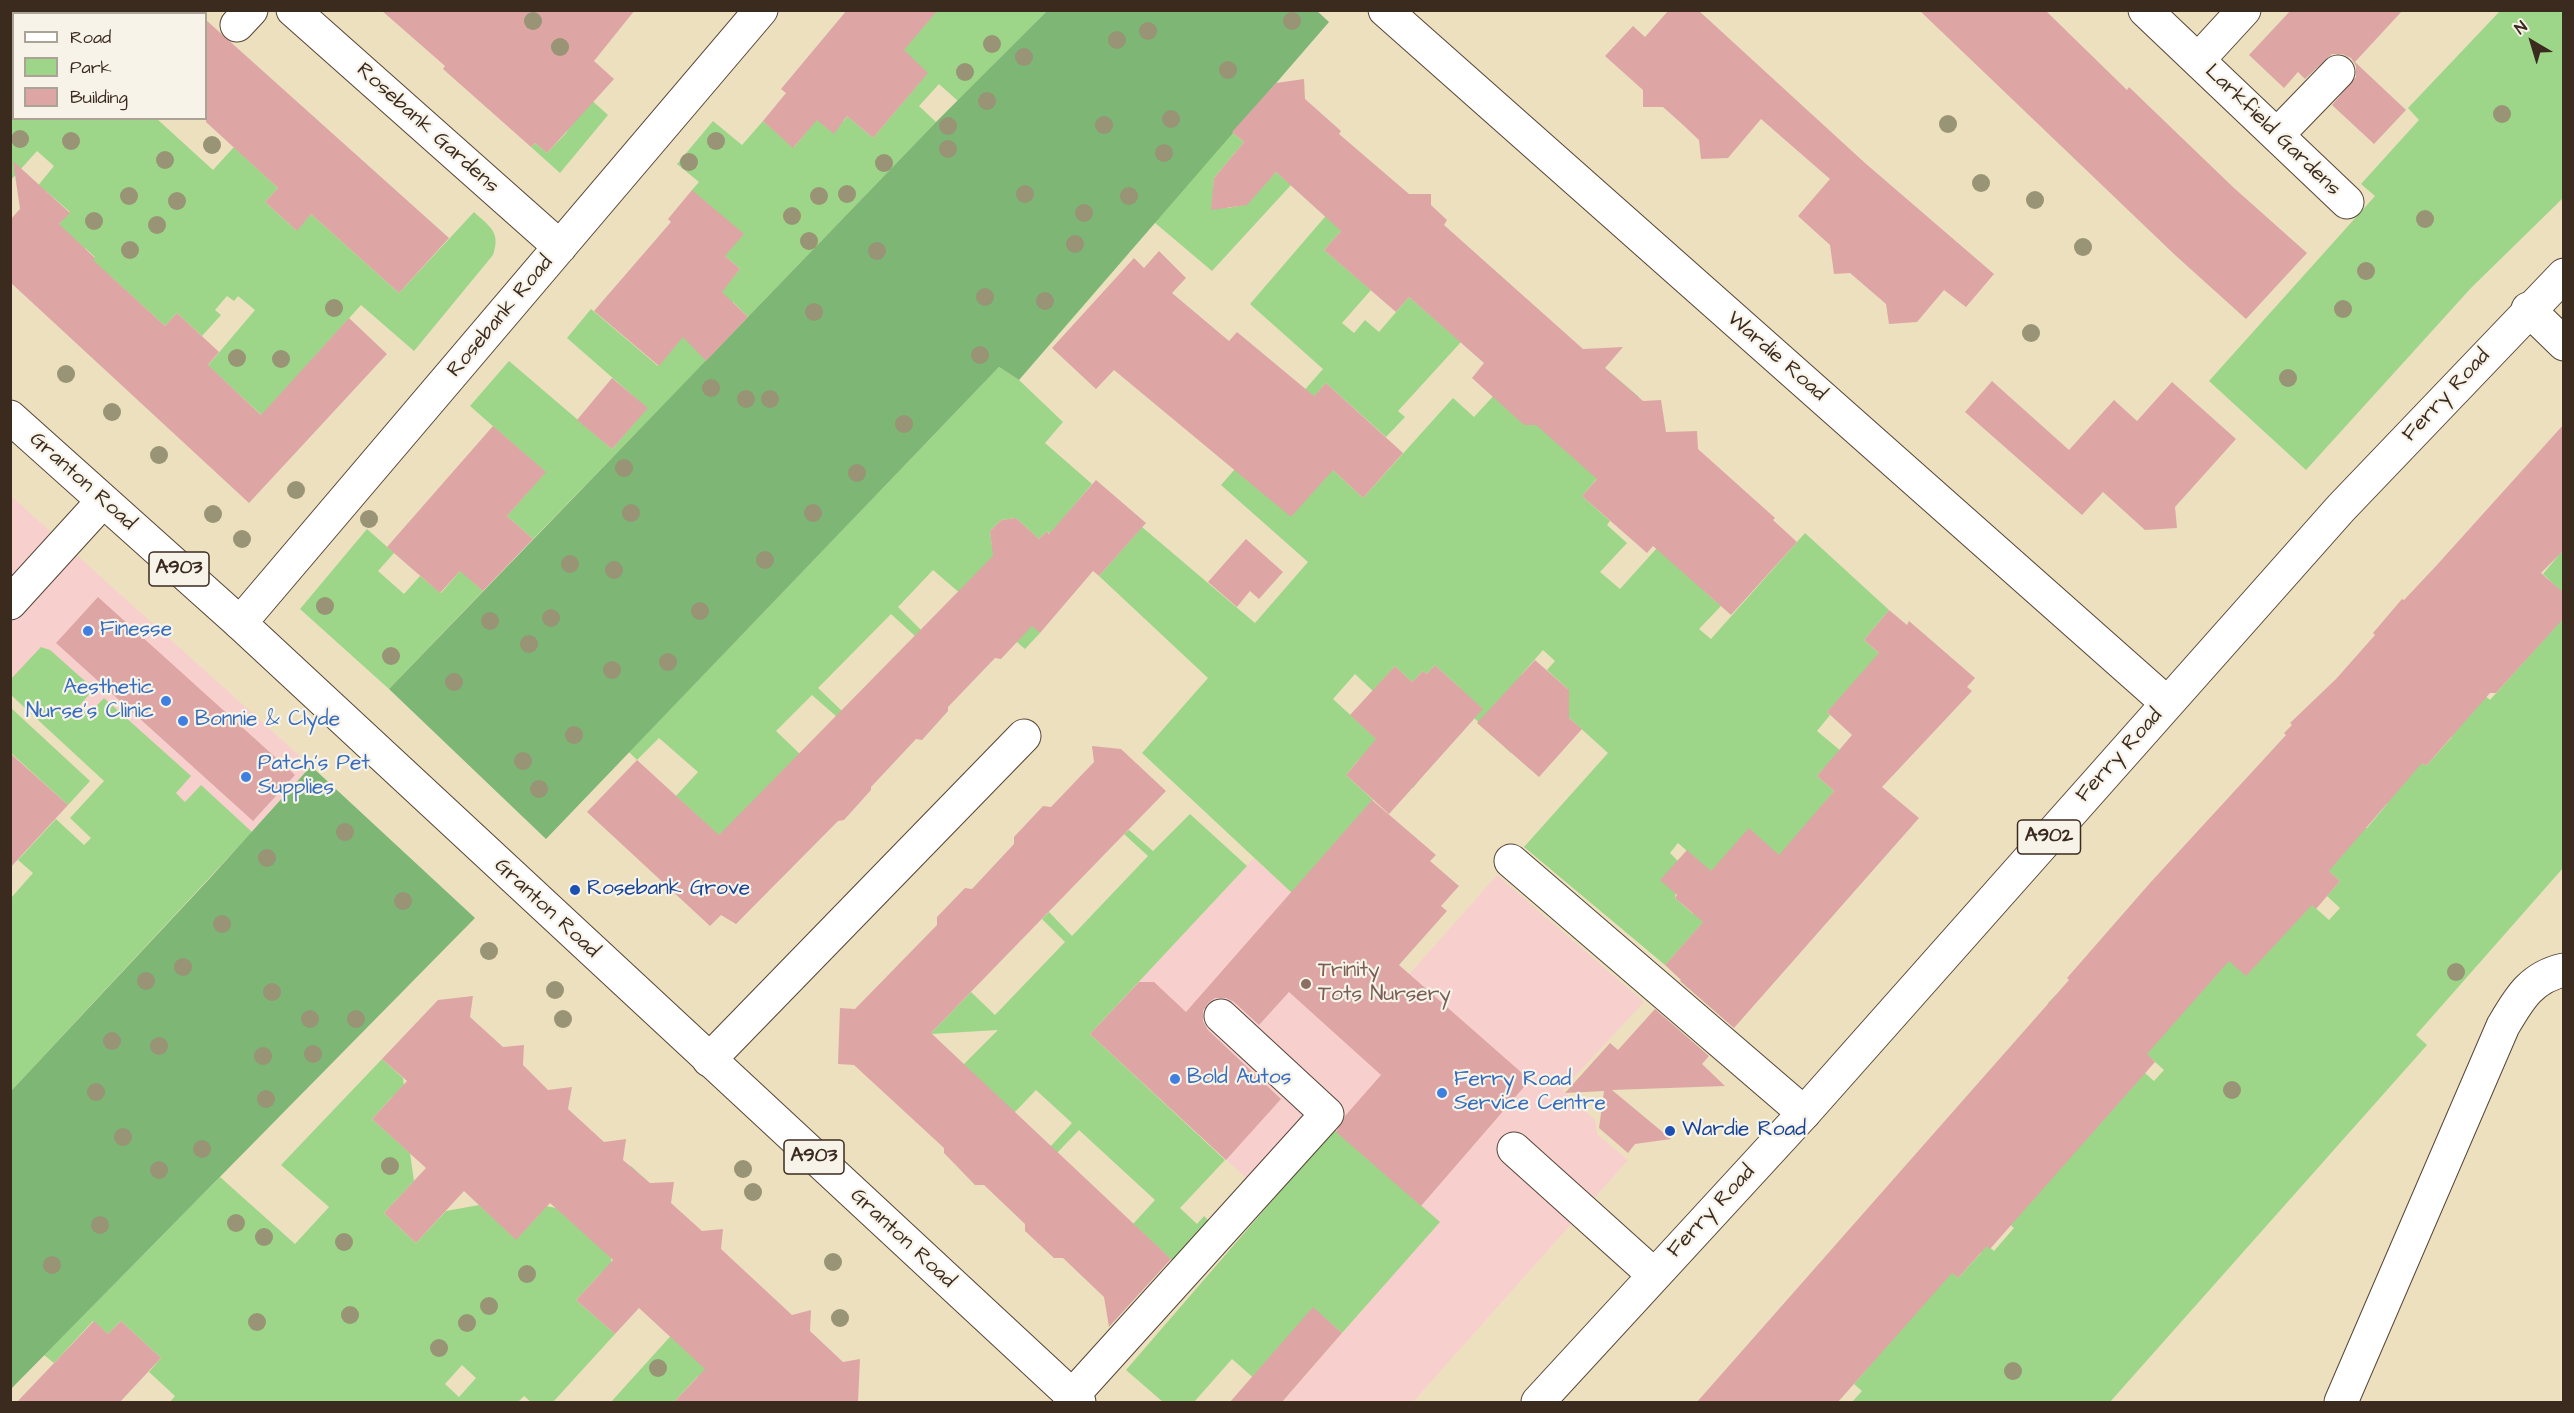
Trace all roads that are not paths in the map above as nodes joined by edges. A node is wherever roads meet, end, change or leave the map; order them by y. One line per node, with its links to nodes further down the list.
1 (293, 10): 10 (street, Rosebank Gardens)
2 (760, 10): 10 (street, Rosebank Road)
3 (1385, 10): 18 (street, Wardie Road)
4 (2145, 10): 6 (street, Larkfield Gardens)
5 (2244, 10): 6 (street, Larkfield Gardens)
6 (2198, 60): 8 (street, Larkfield Gardens)
7 (2338, 72): 8 (street)
8 (2277, 135): 9 (street, Larkfield Gardens)
9 (2347, 202)
10 (560, 247): 17 (street, Rosebank Road)
11 (2564, 274): 12 (street, Ferry Road / A902)
12 (2528, 309): 13 (street); 18 (street, Ferry Road / A902)
13 (2564, 344)
14 (10, 417): 15 (street, Granton Road / A903)
15 (102, 502): 16 (street); 17 (street, Granton Road / A903)
16 (10, 603)
17 (240, 624): 23 (street, Granton Road / A903)
18 (2167, 703): 24 (street, Ferry Road / A902)
19 (1024, 736): 23 (street)
20 (1510, 861): 24 (street)
21 (2564, 970): 29 (street)
22 (1221, 1016): 27 (street)
23 (709, 1060): 27 (street, Granton Road / A903)
24 (1804, 1113): 26 (street, Ferry Road / A902)
25 (1515, 1149): 26 (street)
26 (1654, 1275): 28 (street, Ferry Road / A902)
27 (1076, 1399)
28 (1538, 1402)
29 (2341, 1402)

